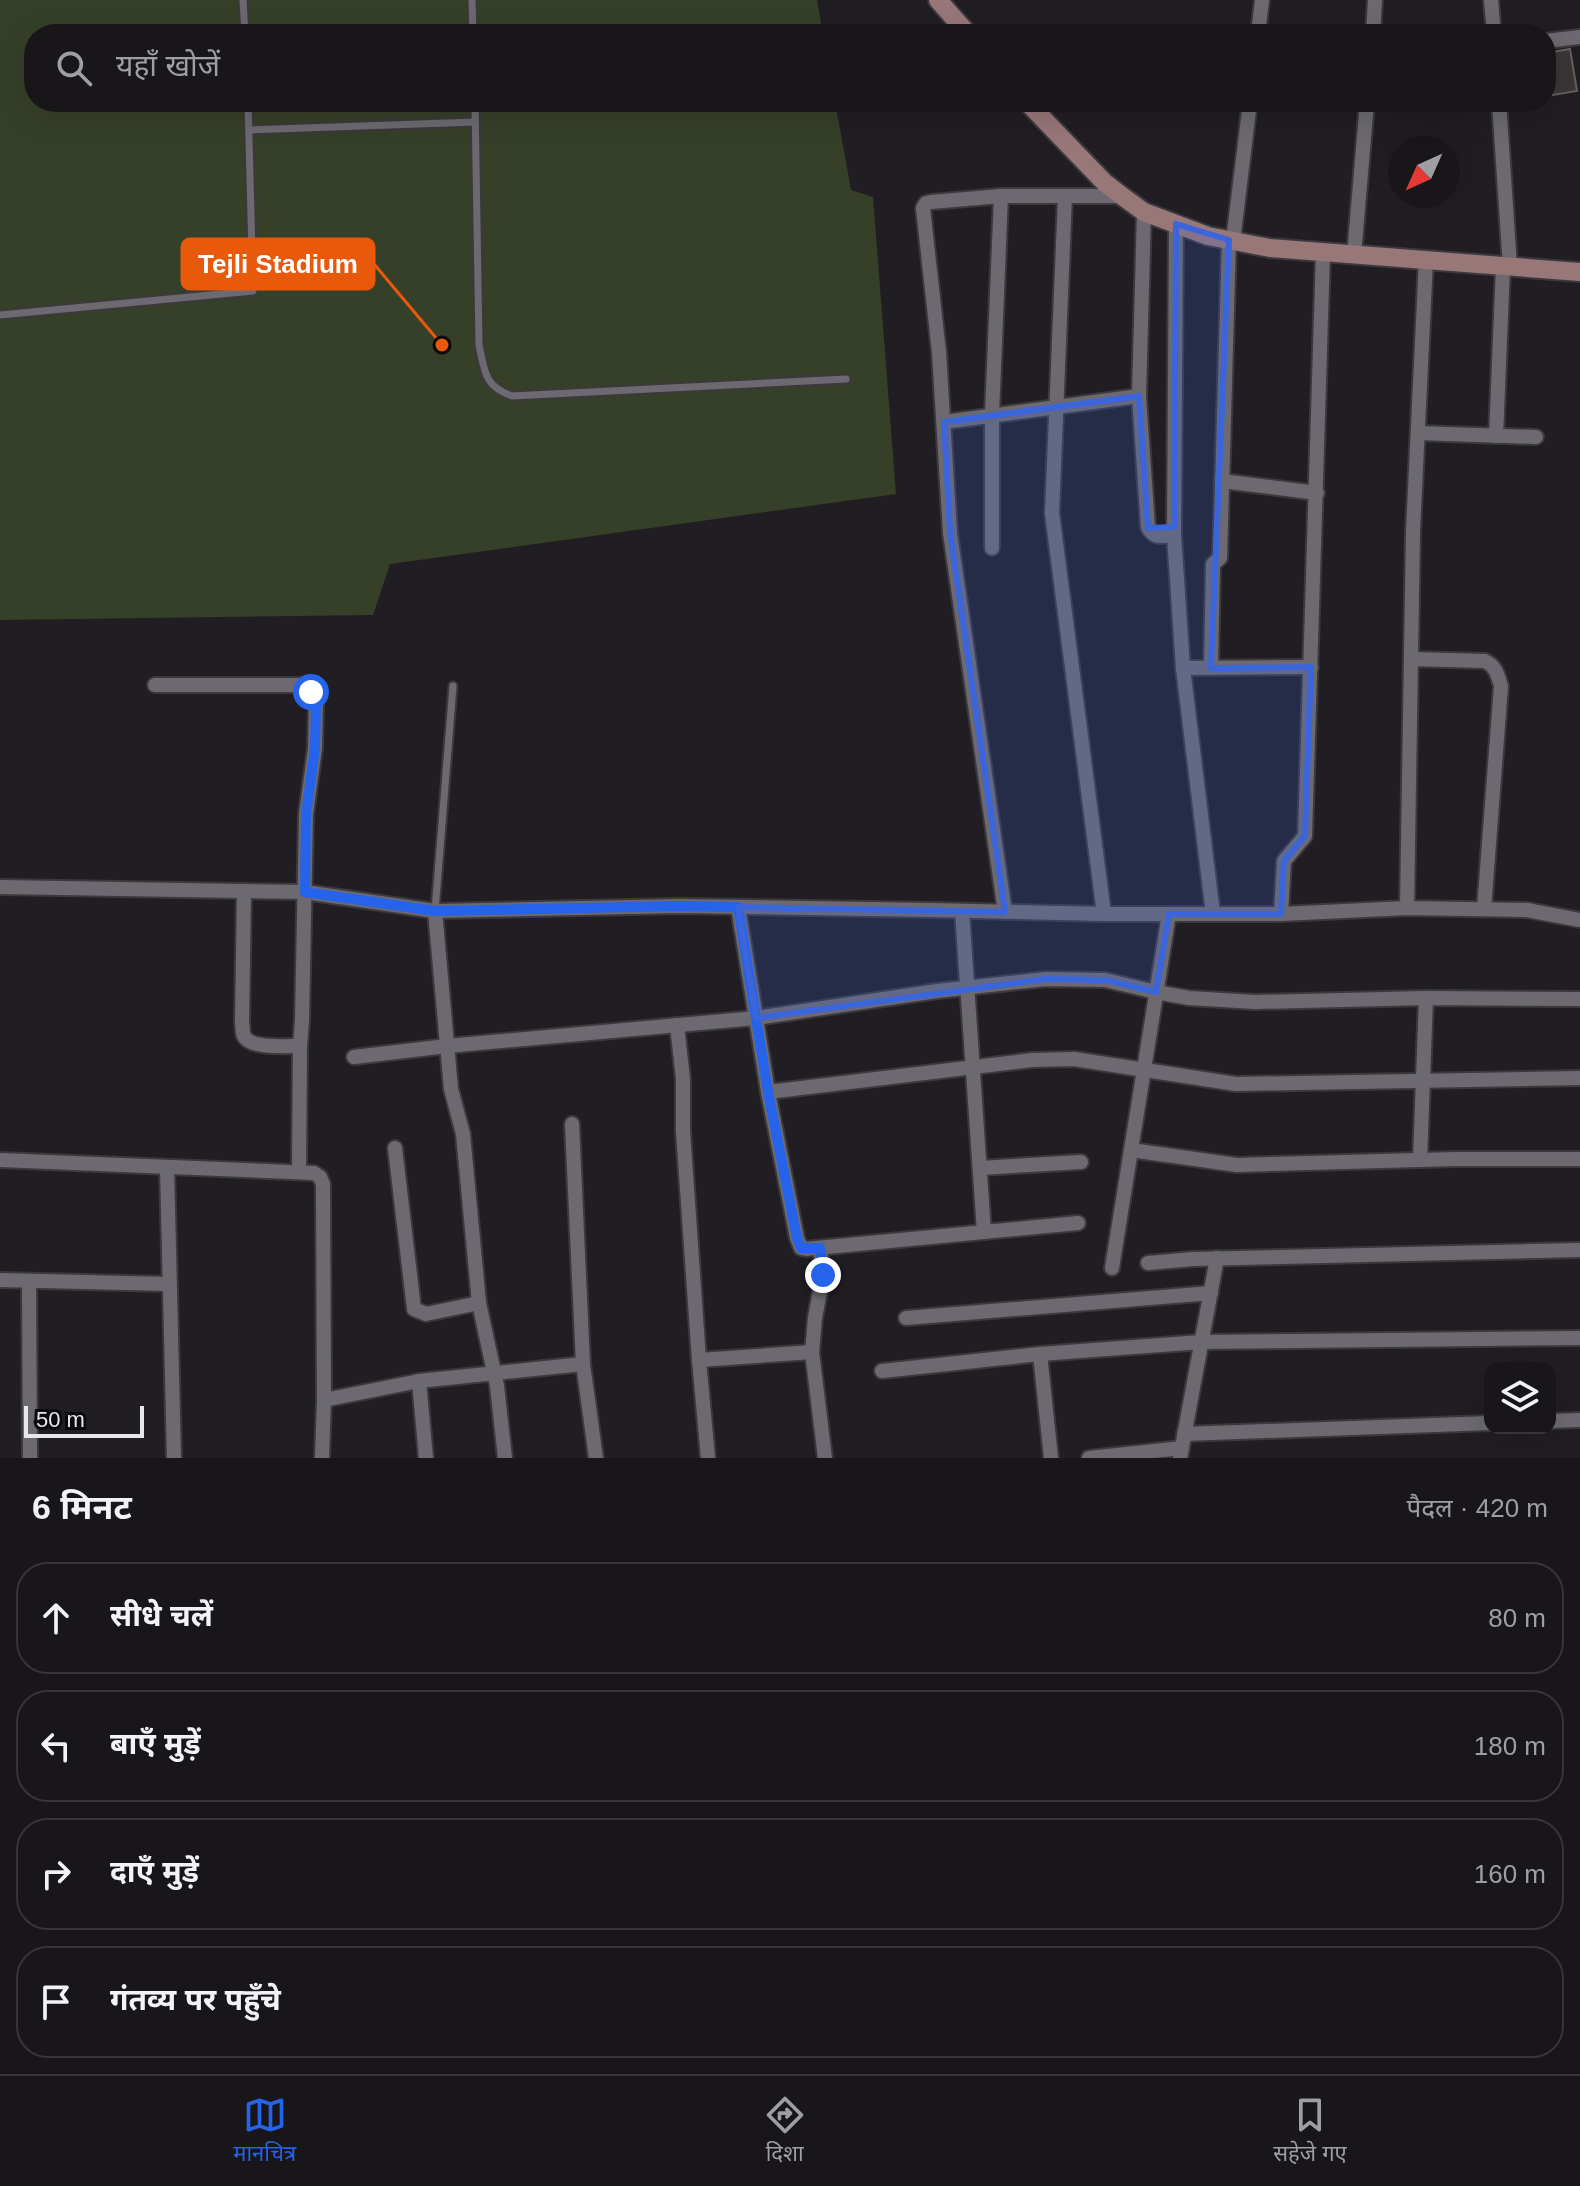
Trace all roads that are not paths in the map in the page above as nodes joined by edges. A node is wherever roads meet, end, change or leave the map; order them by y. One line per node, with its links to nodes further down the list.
1 (243, 0): 7 (lane)
2 (472, 0): 8 (lane)
3 (938, 0): 9 (street)
4 (1262, 0): 10 (street)
5 (1375, 0): 11 (street)
6 (1491, 0): 12 (street)
7 (244, 24)
8 (473, 24)
9 (959, 24)
10 (1259, 24)
11 (1374, 24)
12 (1493, 24)
13 (1580, 37): 14 (street)
14 (1556, 40)
15 (249, 112): 22 (lane)
16 (475, 112): 21 (lane)
17 (1037, 112): 25 (street)
18 (1249, 112): 28 (street)
19 (1366, 112): 30 (street)
20 (1499, 112): 32 (street)
21 (475, 122): 22 (lane); 35 (lane)
22 (250, 130): 34 (lane)
23 (1001, 196): 24 (street); 38 (street); 39 (street)
24 (1065, 196): 25 (street); 37 (street)
25 (1122, 196): 26 (street)
26 (1144, 212): 27 (street); 36 (street)
27 (1176, 224): 28 (street); 45 (street)
28 (1231, 241): 29 (street); 43 (street)
29 (1323, 252): 30 (street); 44 (street)
30 (1354, 255): 31 (street)
31 (1426, 259): 32 (street); 40 (street)
32 (1506, 266): 33 (street); 41 (street)
33 (1580, 272)
34 (0, 315)
35 (846, 379)
36 (1139, 396): 37 (street); 45 (street)
37 (1056, 407): 38 (street); 62 (street)
38 (992, 415): 39 (street); 46 (street)
39 (944, 422): 61 (street)
40 (1418, 433): 41 (street); 47 (street)
41 (1496, 436): 42 (street)
42 (1536, 437)
43 (1222, 481): 44 (street); 50 (street)
44 (1317, 493): 48 (street)
45 (1174, 535): 49 (street)
46 (992, 548)
47 (1411, 659): 57 (street); 58 (street)
48 (1311, 667): 50 (street); 65 (street)
49 (1183, 668): 50 (street); 64 (street)
50 (1211, 668)
51 (155, 685): 55 (street)
52 (453, 686): 59 (lane)
53 (0, 887): 54 (street)
54 (244, 891): 55 (street); 73 (street)
55 (305, 892): 59 (street); 73 (street)
56 (738, 907): 59 (street); 60 (street); 71 (street)
57 (1407, 908): 58 (street); 65 (street)
58 (1484, 909): 66 (street)
59 (435, 911): 74 (street)
60 (962, 911): 61 (street); 67 (street)
61 (1005, 912): 62 (street)
62 (1104, 914): 63 (street)
63 (1169, 914): 64 (street); 68 (street)
64 (1213, 914): 65 (street)
65 (1281, 914)
66 (1580, 920)
67 (968, 987): 68 (street); 71 (street); 76 (street)
68 (1156, 992): 69 (street); 77 (street)
69 (1426, 998): 70 (street); 79 (street)
70 (1580, 999)
71 (756, 1018): 72 (street); 80 (street)
72 (677, 1025): 74 (street); 108 (street)
73 (300, 1046): 90 (street)
74 (447, 1046): 75 (street); 102 (street)
75 (354, 1057)
76 (973, 1067): 77 (street); 80 (street); 89 (street)
77 (1144, 1070): 79 (street); 83 (street)
78 (1580, 1078): 79 (street)
79 (1423, 1082): 86 (street)
80 (768, 1092): 93 (street)
81 (572, 1124): 109 (street)
82 (395, 1148): 102 (street)
83 (1131, 1150): 86 (street); 97 (street)
84 (1580, 1159): 86 (street)
85 (0, 1160): 88 (street)
86 (1420, 1160)
87 (1081, 1162): 89 (street)
88 (167, 1167): 90 (street); 100 (street)
89 (980, 1168): 92 (street)
90 (299, 1172): 113 (street)
91 (1078, 1223): 92 (street)
92 (984, 1232): 93 (street)
93 (820, 1248): 106 (street)
94 (1580, 1250): 95 (street)
95 (1217, 1258): 96 (street); 101 (street)
96 (1148, 1263)
97 (1112, 1268)
98 (0, 1280): 99 (street)
99 (29, 1281): 100 (street); 118 (street)
100 (169, 1284): 119 (street)
101 (1211, 1293): 103 (street); 105 (street)
102 (479, 1303): 111 (street)
103 (906, 1318)
104 (1580, 1338): 105 (street)
105 (1201, 1342): 107 (street); 117 (street)
106 (812, 1352): 108 (street); 125 (street)
107 (1040, 1354): 110 (street); 126 (street)
108 (699, 1360): 124 (street)
109 (583, 1364): 111 (street); 123 (street)
110 (882, 1371)
111 (494, 1374): 112 (street); 122 (street)
112 (419, 1381): 113 (street); 121 (street)
113 (324, 1400): 120 (street)
114 (1580, 1420): 115 (street)
115 (1556, 1421)
116 (1484, 1423): 117 (street)
117 (1182, 1447): 127 (street)
118 (30, 1458)
119 (174, 1458)
120 (322, 1458)
121 (426, 1458)
122 (505, 1458)
123 (596, 1458)
124 (708, 1458)
125 (825, 1458)
126 (1051, 1458)
127 (1089, 1458)

